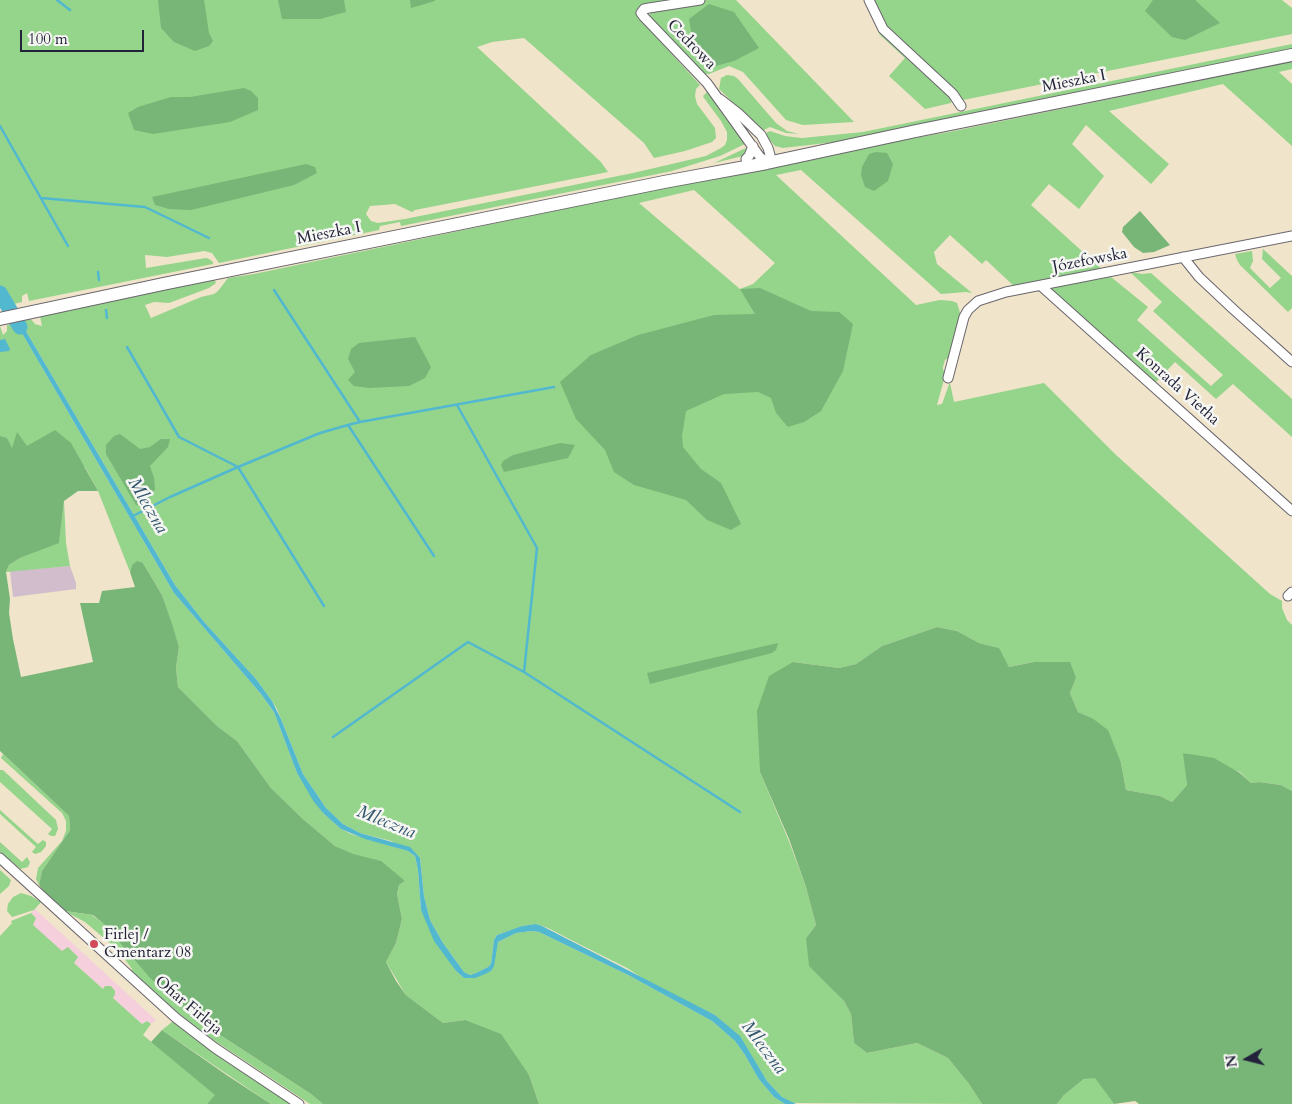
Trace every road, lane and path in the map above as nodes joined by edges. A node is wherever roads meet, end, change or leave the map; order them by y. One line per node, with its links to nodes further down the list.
1 (700, 0): 4 (street, Cedrowa)
2 (869, 0): 5 (street)
3 (1292, 55): 6 (street, Mieszka I)
4 (720, 99): 6 (street, Cedrowa); 6 (street, Cedrowa)
5 (961, 106)
6 (763, 155): 7 (street, Mieszka I); 7 (street, Mieszka I)
7 (664, 182): 11 (street, Mieszka I)
8 (1292, 236): 9 (street, Józefowska)
9 (1183, 257): 10 (street, Józefowska); 12 (street)
10 (1041, 286): 13 (street, Józefowska); 14 (street, Konrada Vietha)
11 (0, 319)
12 (1292, 362)
13 (948, 378)
14 (1292, 511)
15 (0, 858): 16 (street, Ofiar Firleja)
16 (299, 1104)

